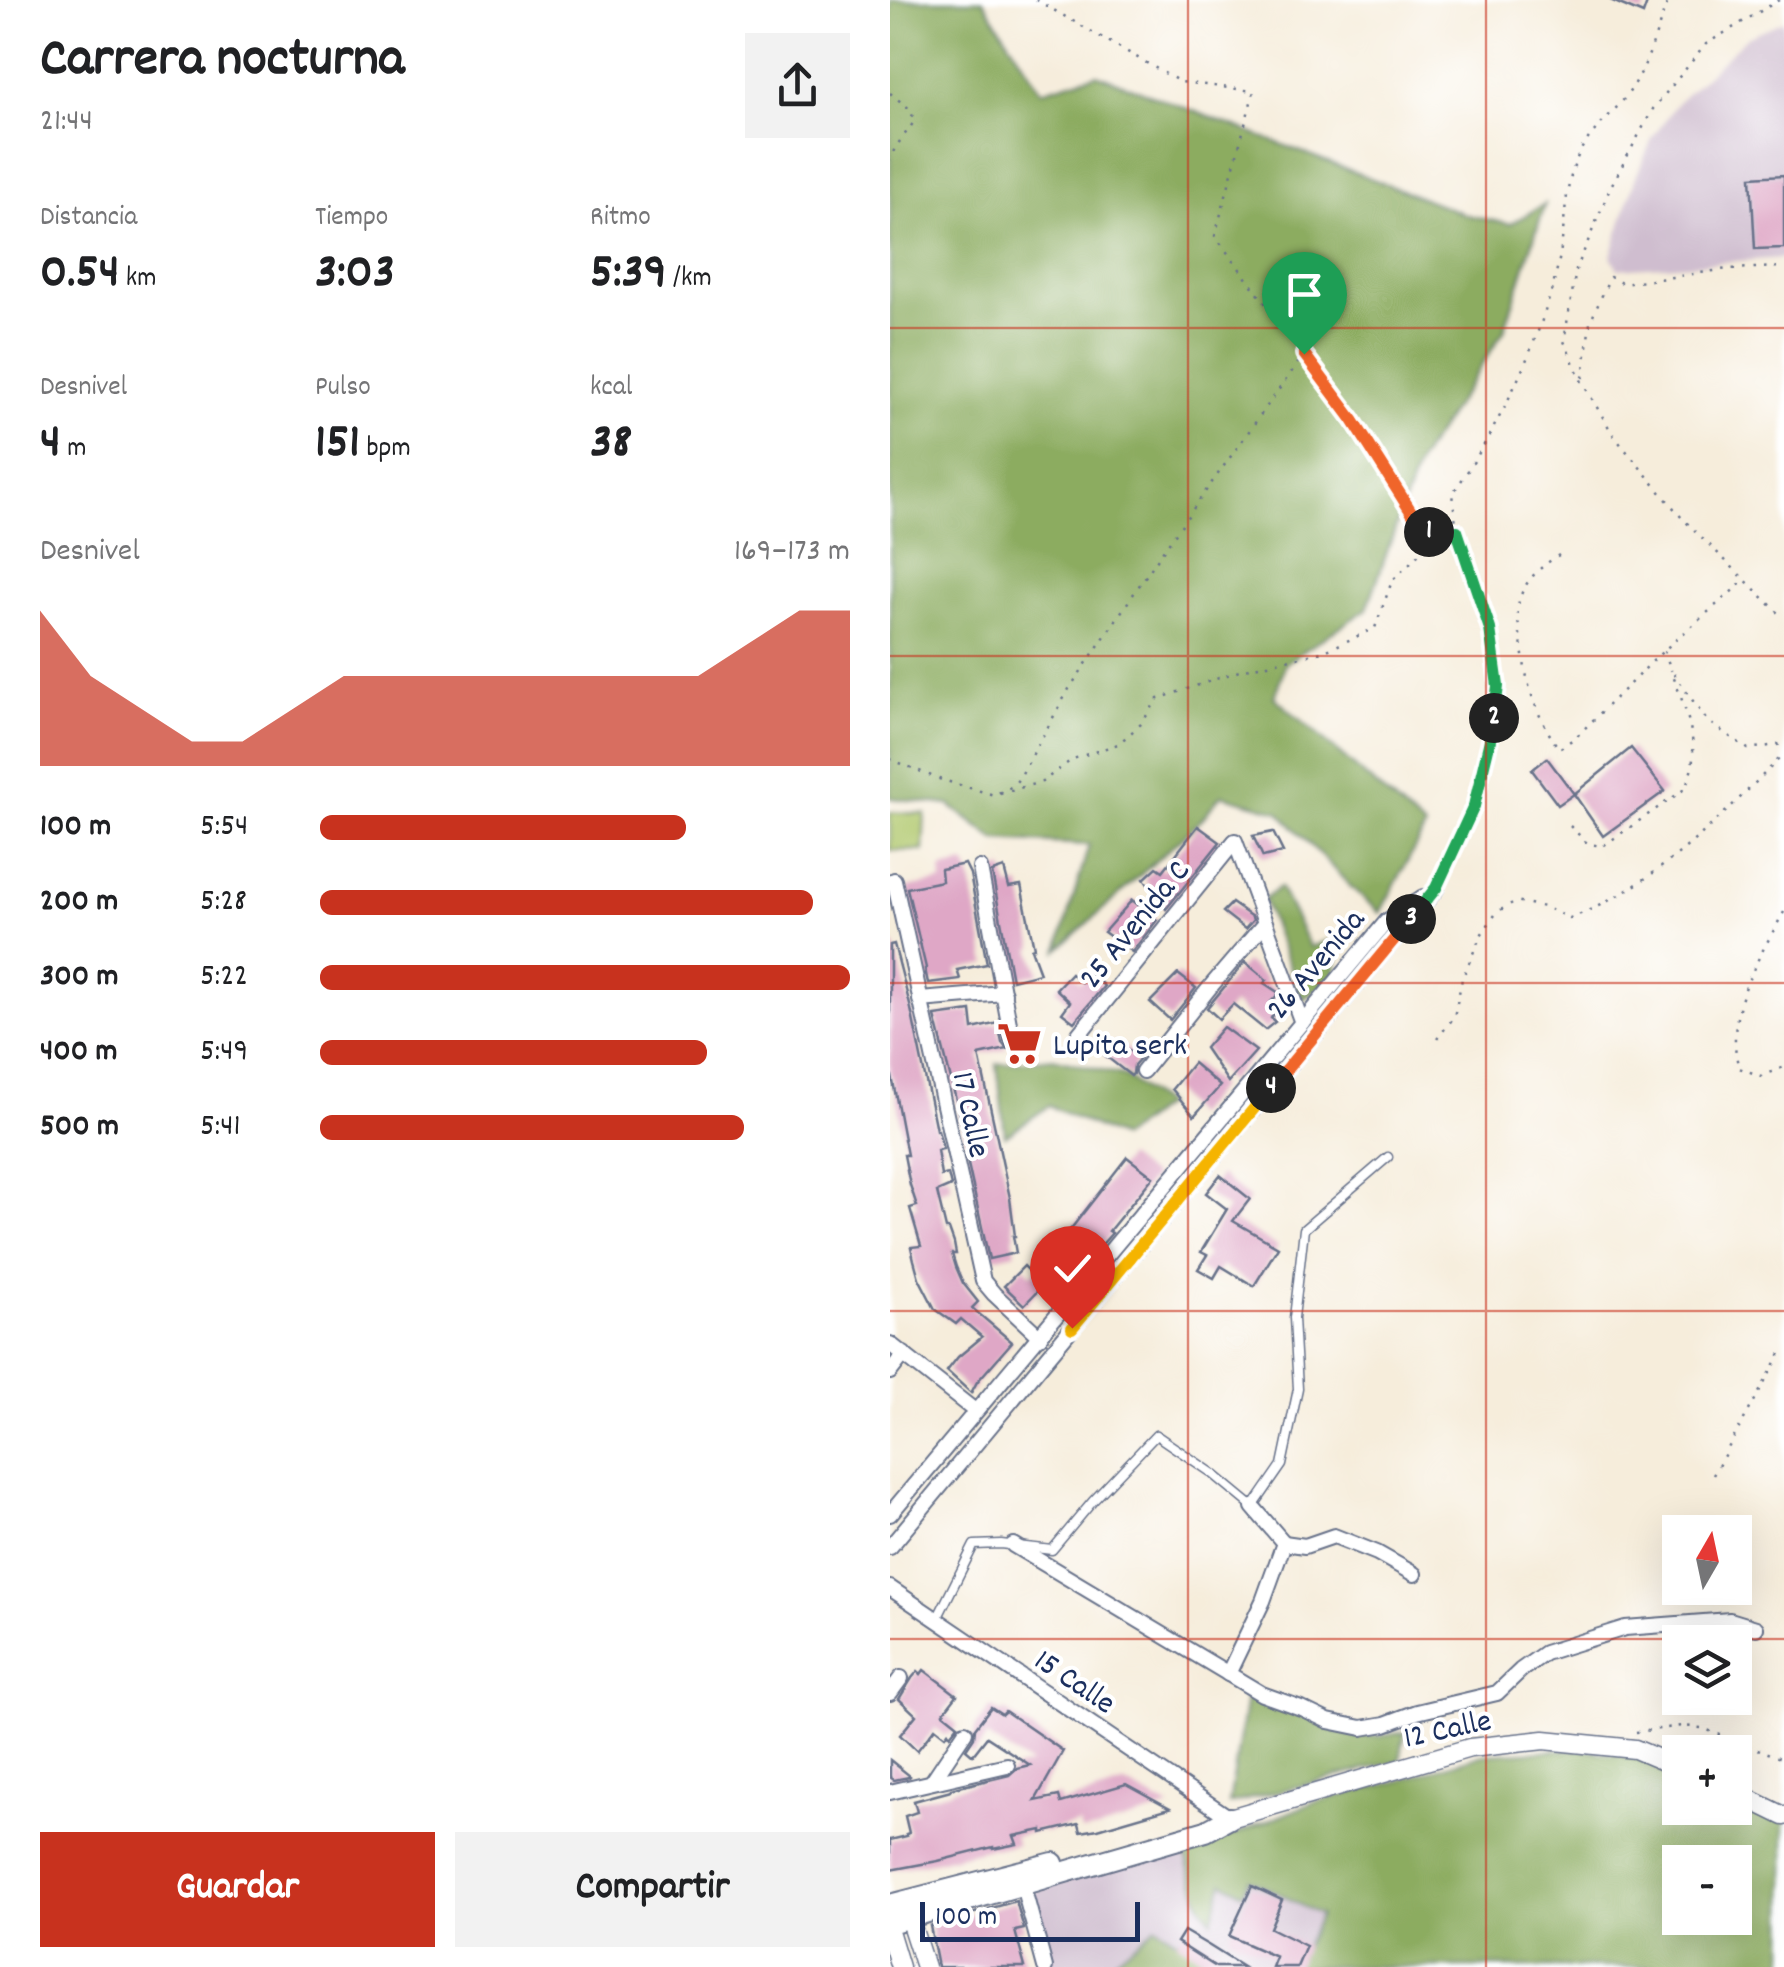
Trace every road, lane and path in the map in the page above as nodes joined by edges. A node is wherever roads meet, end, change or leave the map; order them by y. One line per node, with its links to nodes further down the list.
1 (1036, 0): 7 (path)
2 (1668, 0): 9 (path)
3 (1779, 0): 8 (path)
4 (890, 93): 5 (path)
5 (890, 160)
6 (1784, 267): 8 (path)
7 (1304, 354): 10 (path); 19 (path)
8 (1582, 382): 12 (path)
9 (1457, 531): 10 (path); 23 (path)
10 (1440, 532): 19 (path)
11 (1558, 556): 14 (path)
12 (1746, 580): 13 (path); 14 (path)
13 (1784, 618)
14 (1663, 650): 15 (path)
15 (1671, 670): 16 (path); 20 (path)
16 (1784, 744)
17 (1784, 754): 30 (path)
18 (890, 759): 19 (path)
19 (994, 795)
20 (1570, 826)
21 (980, 868): 26 (street)
22 (894, 880): 27 (street, 17 Calle)
23 (1436, 888): 28 (street, 26 Avenida); 46 (street, 26 Avenida)
24 (1784, 912): 32 (path)
25 (1266, 923): 28 (street); 29 (street, 25 Avenida C); 33 (street)
26 (1004, 994): 27 (street); 31 (street)
27 (920, 1000): 35 (street, 17 Calle)
28 (1302, 1023): 35 (street, 26 Avenida)
29 (1079, 1034)
30 (1436, 1039)
31 (1012, 1040)
32 (1784, 1067)
33 (1144, 1071)
34 (1388, 1157): 42 (lane)
35 (1040, 1336): 40 (street, 26 Avenida)
36 (890, 1344): 38 (street)
37 (1784, 1348): 41 (path)
38 (904, 1354): 39 (street); 40 (street)
39 (890, 1372)
40 (975, 1412): 43 (street, 26 Avenida)
41 (1713, 1475)
42 (1253, 1506): 44 (street); 45 (lane)
43 (890, 1514)
44 (1284, 1543): 47 (street); 51 (street)
45 (1012, 1545): 49 (lane); 51 (street)
46 (890, 1547)
47 (1414, 1574)
48 (890, 1588): 49 (street, 15 Calle)
49 (937, 1618): 63 (street, 15 Calle)
50 (1756, 1628): 51 (street)
51 (1228, 1674)
52 (901, 1678): 53 (street)
53 (890, 1693)
54 (965, 1732): 59 (street)
55 (1624, 1734): 56 (path)
56 (1784, 1759)
57 (1662, 1760): 63 (street, 12 Calle)
58 (1007, 1765): 59 (street)
59 (933, 1780): 60 (street)
60 (890, 1792)
61 (1752, 1800): 62 (street)
62 (1784, 1816)
63 (1230, 1818): 64 (main road, 12 Calle); 65 (main road, 12 Calle)
64 (1022, 1886): 65 (main road, 12 Calle); 69 (street)
65 (898, 1912): 68 (street)
66 (890, 1934): 67 (street)
67 (900, 1967)
68 (925, 1967)
69 (1045, 1967)

